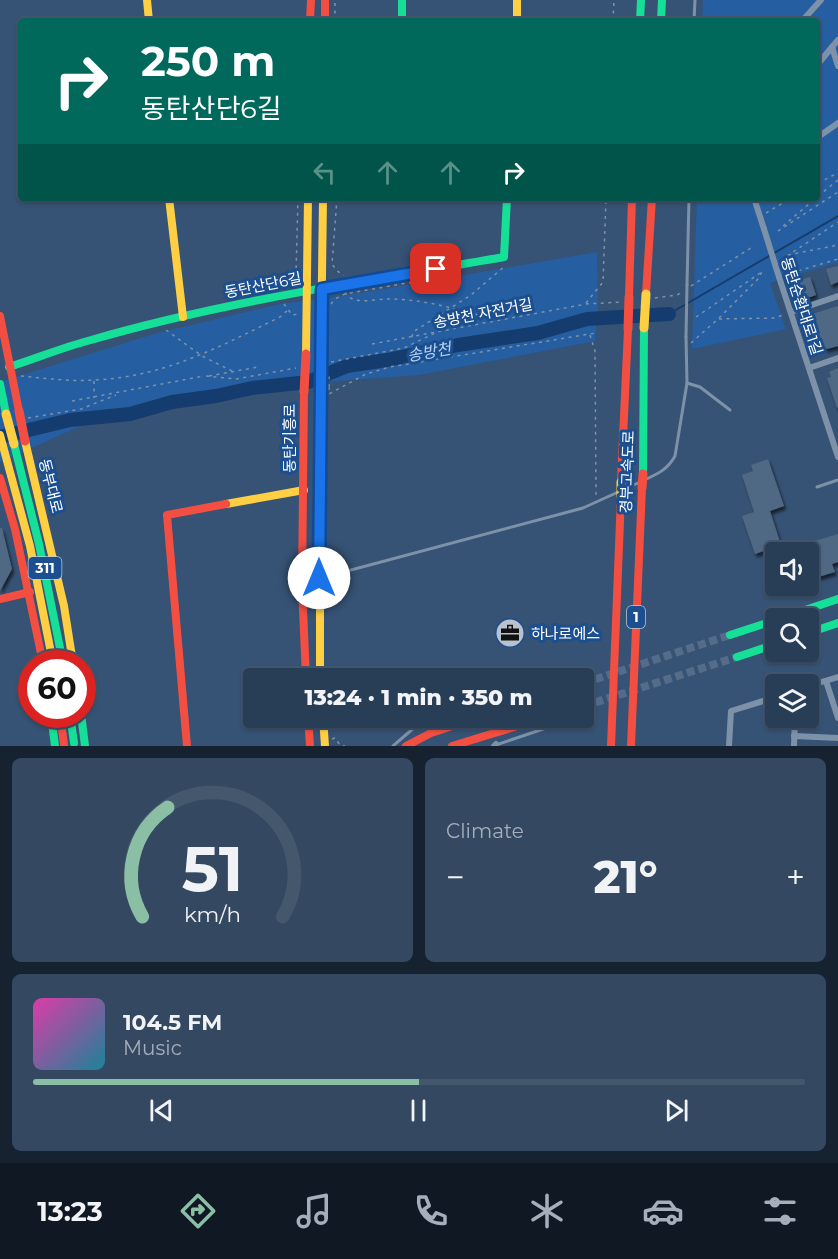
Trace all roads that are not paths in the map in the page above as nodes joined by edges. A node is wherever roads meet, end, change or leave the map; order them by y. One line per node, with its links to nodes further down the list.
1 (147, 0): 10 (main road)
2 (311, 0): 11 (main road)
3 (325, 0): 12 (main road)
4 (402, 0): 13 (main road)
5 (517, 0): 14 (main road)
6 (640, 0): 15 (main road)
7 (662, 0): 16 (main road)
8 (695, 0): 17 (lane)
9 (821, 0): 18 (street)
10 (149, 18)
11 (310, 18)
12 (325, 18)
13 (402, 18)
14 (517, 18)
15 (640, 18)
16 (661, 18)
17 (694, 18)
18 (805, 18)
19 (838, 40): 20 (street)
20 (832, 47): 21 (street); 22 (street)
21 (820, 62)
22 (838, 66)
23 (838, 123): 24 (street)
24 (820, 136)
25 (169, 201): 38 (main road)
26 (309, 201): 34 (main road, 동탄기흥로)
27 (323, 201): 33 (main road, 동탄기흥로)
28 (507, 201): 33 (main road, 동탄산단6길)
29 (632, 201): 95 (main road, 경부고속도로 / 1, bridge)
30 (652, 201): 96 (main road, 경부고속도로 / 1, bridge)
31 (689, 201): 42 (lane, bridge)
32 (755, 201): 36 (street, 동탄순환대로1길, bridge)
33 (322, 289): 34 (main road, 동탄산단6길); 51 (main road, 동탄기흥로, bridge)
34 (308, 291): 38 (main road, 동탄산단6길); 50 (main road, 동탄기흥로, bridge)
35 (838, 296): 36 (street)
36 (791, 312): 40 (street, 동탄순환대로1길)
37 (0, 316): 41 (main road, 동부대로)
38 (183, 316): 41 (main road, 동탄산단6길)
39 (838, 358): 40 (street)
40 (809, 368): 46 (street, 동탄순환대로1길)
41 (10, 371): 64 (main road, 동부대로, bridge)
42 (687, 383): 44 (lane); 51 (lane)
43 (0, 384): 63 (main road, 동부대로 / 311, bridge)
44 (730, 410)
45 (0, 435): 62 (main road, 311)
46 (838, 456)
47 (0, 478): 52 (main road)
48 (838, 480): 49 (lane)
49 (817, 487)
50 (304, 490): 66 (main road, 동탄기흥로); 89 (main road)
51 (319, 578): 67 (main road, 동탄기흥로)
52 (30, 592): 53 (main road); 61 (main road)
53 (0, 599)
54 (838, 599): 55 (main road)
55 (811, 608)
56 (838, 623): 58 (main road)
57 (765, 624): 59 (main road)
58 (819, 629)
59 (730, 635)
60 (765, 648): 65 (main road)
61 (41, 650)
62 (50, 650)
63 (60, 650)
64 (71, 650)
65 (737, 657)
66 (306, 668)
67 (320, 668)
68 (838, 677): 69 (street)
69 (826, 681): 70 (street); 72 (street)
70 (819, 683)
71 (765, 700): 97 (street)
72 (838, 718)
73 (57, 728): 86 (main road)
74 (62, 728): 86 (main road)
75 (67, 728): 86 (main road)
76 (83, 728): 88 (main road)
77 (309, 728): 90 (main road)
78 (324, 728): 91 (main road)
79 (414, 728): 92 (lane)
80 (446, 728): 93 (main road)
81 (511, 728): 94 (main road)
82 (546, 728): 87 (lane)
83 (794, 728): 84 (street)
84 (794, 736): 85 (street); 98 (street)
85 (838, 738)
86 (64, 745)
87 (494, 745)
88 (85, 746)
89 (187, 746)
90 (310, 746)
91 (325, 746)
92 (393, 746)
93 (406, 746)
94 (452, 746)
95 (611, 746)
96 (631, 746)
97 (729, 746)
98 (794, 746)

